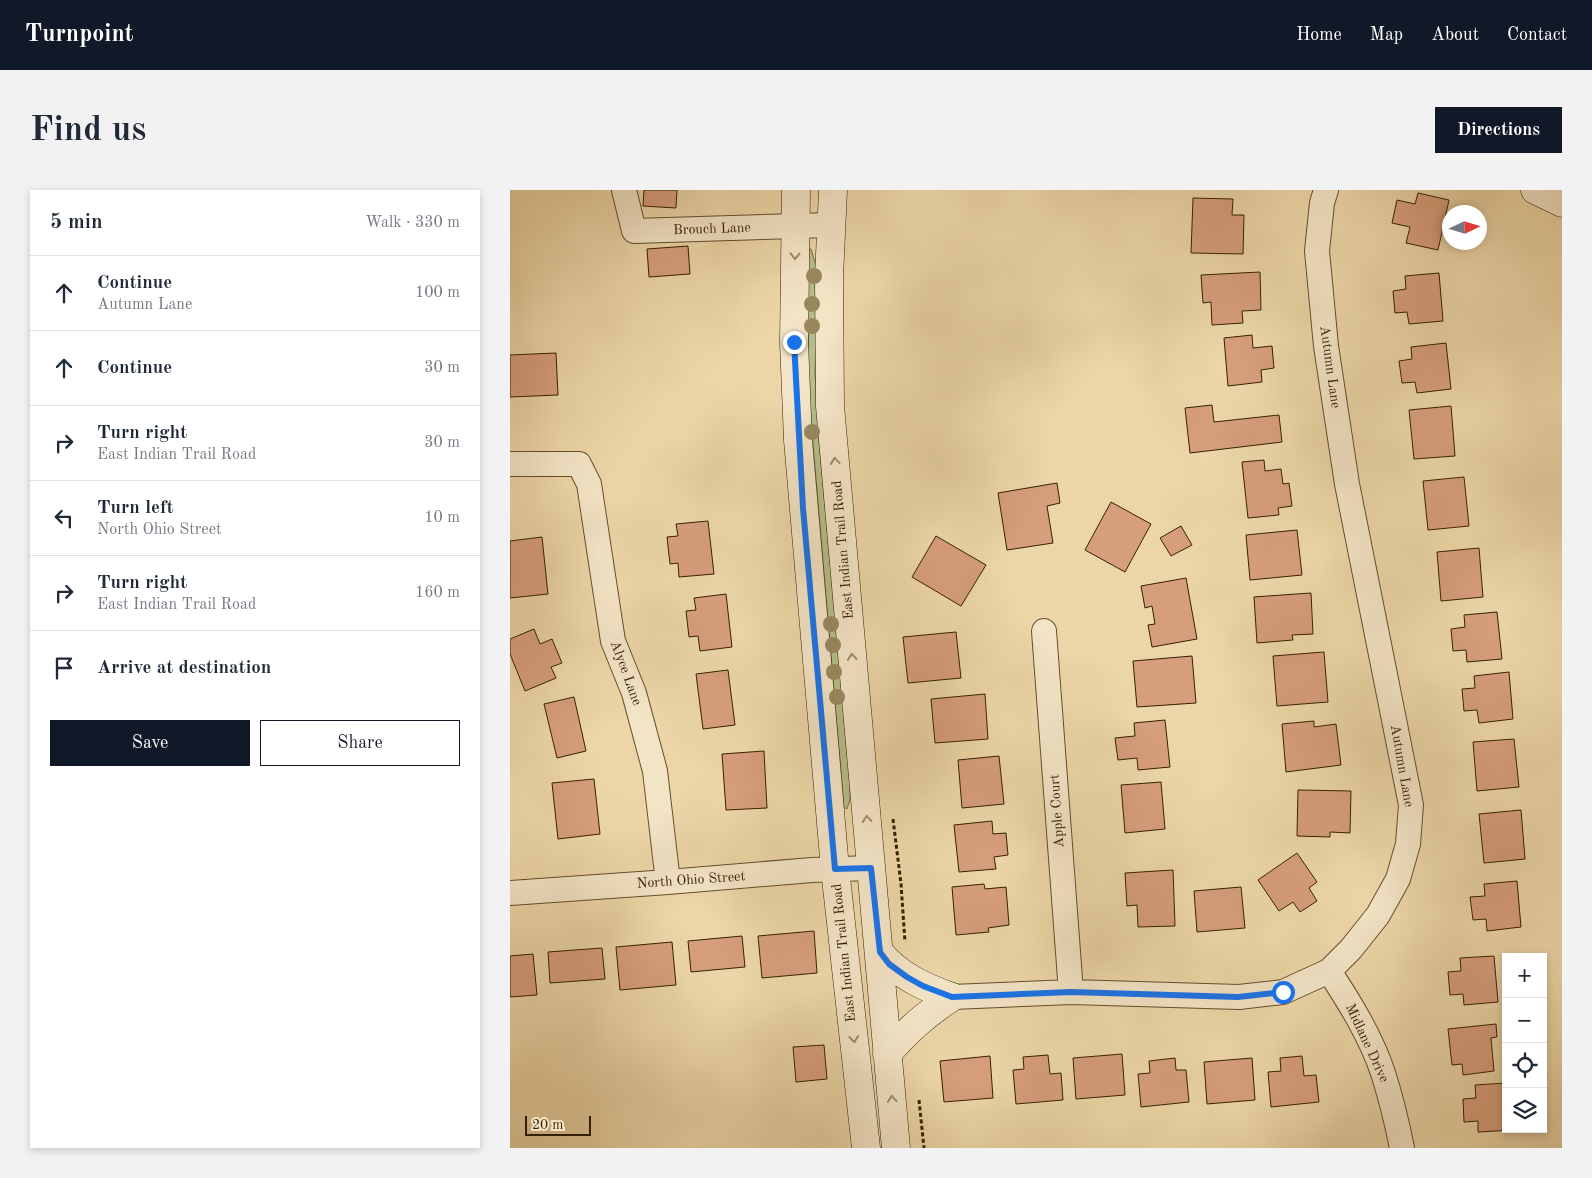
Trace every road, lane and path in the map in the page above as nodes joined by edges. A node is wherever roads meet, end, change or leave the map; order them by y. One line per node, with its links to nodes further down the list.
1 (624, 190): 8 (street, Brouch Lane)
2 (796, 190): 8 (main road, East Indian Trail Road)
3 (833, 190): 7 (main road, East Indian Trail Road)
4 (1326, 190): 17 (street, Autumn Lane)
5 (1535, 190): 6 (main road)
6 (1562, 203)
7 (831, 225): 8 (street, Brouch Lane); 12 (main road, East Indian Trail Road, one-way to 7)
8 (796, 227): 13 (main road, East Indian Trail Road, one-way to 13)
9 (510, 464): 14 (street, Alyce Lane)
10 (1044, 631): 19 (street, Apple Court)
11 (893, 817): 18 (path)
12 (871, 868): 13 (street, North Ohio Street); 16 (main road, East Indian Trail Road)
13 (835, 869): 14 (street, North Ohio Street); 22 (main road, East Indian Trail Road, one-way to 22)
14 (668, 882): 15 (street, North Ohio Street)
15 (510, 893)
16 (880, 952): 18 (main road); 21 (main road, East Indian Trail Road)
17 (1329, 971): 19 (street, Autumn Lane); 24 (street, Midlane Drive)
18 (907, 977): 20 (main road)
19 (1071, 992): 20 (street, Autumn Lane)
20 (952, 997): 21 (main road)
21 (887, 1054): 23 (main road, East Indian Trail Road, one-way to 21)
22 (866, 1148)
23 (896, 1148)
24 (1402, 1148)

